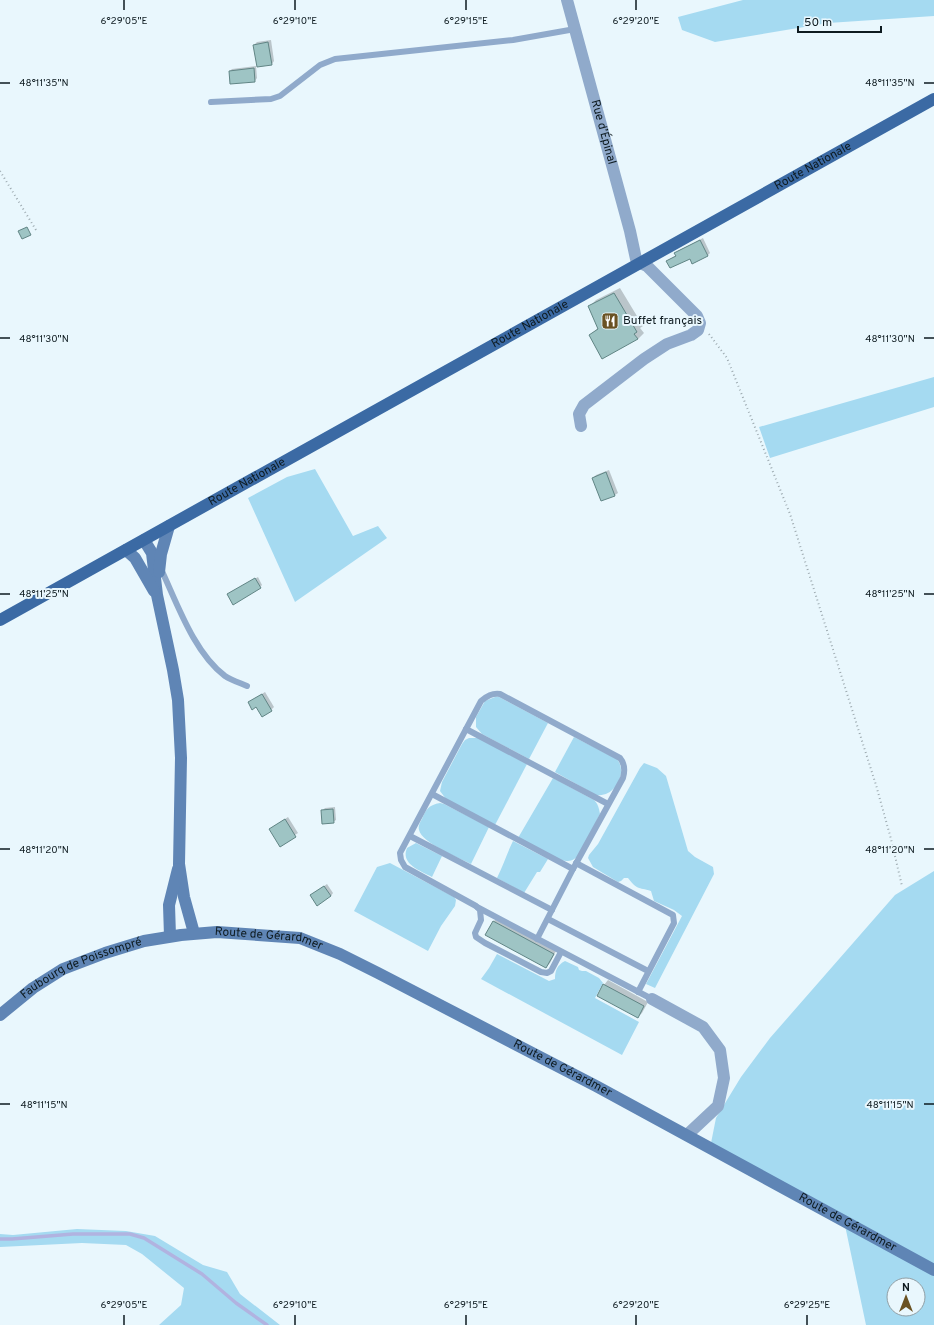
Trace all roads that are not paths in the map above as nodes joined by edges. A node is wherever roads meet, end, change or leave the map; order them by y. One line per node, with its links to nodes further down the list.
1 (567, 0): 2 (street, Rue d’Épinal)
2 (575, 29): 4 (lane); 5 (street, Rue d’Épinal)
3 (934, 99): 5 (main road, Route Nationale)
4 (212, 102)
5 (640, 263): 6 (street); 7 (main road, Route Nationale)
6 (581, 426)
7 (169, 526): 8 (main road, Route Nationale); 10 (main road)
8 (144, 540): 9 (main road, Route Nationale); 11 (main road)
9 (126, 550): 11 (main road); 12 (main road, Route Nationale)
10 (160, 568): 11 (main road); 13 (lane)
11 (157, 595): 19 (main road)
12 (0, 620)
13 (247, 686)
14 (466, 729): 15 (lane); 16 (lane); 16 (lane)
15 (432, 794): 17 (lane); 20 (lane)
16 (608, 804): 18 (lane)
17 (410, 836): 21 (lane); 22 (lane)
18 (576, 863): 20 (lane); 28 (lane)
19 (179, 864): 24 (main road); 25 (main road)
20 (573, 869): 22 (lane)
21 (476, 906): 26 (lane); 27 (lane)
22 (552, 910): 23 (lane)
23 (548, 919): 26 (lane); 28 (lane)
24 (194, 933): 25 (main road, Route de Gérardmer); 32 (main road, Route de Gérardmer)
25 (170, 936): 31 (main road, Faubourg de Poissompré)
26 (537, 939): 27 (lane)
27 (561, 952): 29 (lane)
28 (648, 971): 29 (lane)
29 (638, 992): 30 (lane)
30 (652, 999): 32 (street)
31 (0, 1015)
32 (687, 1135): 33 (main road, Route de Gérardmer)
33 (934, 1270)

